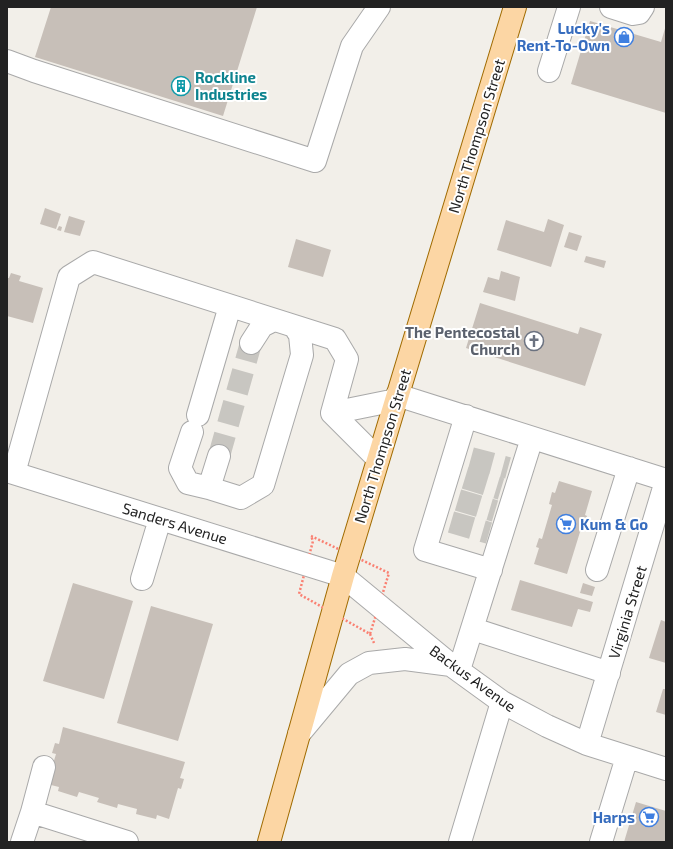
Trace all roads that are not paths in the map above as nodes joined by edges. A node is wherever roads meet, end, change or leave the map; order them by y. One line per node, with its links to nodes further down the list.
1 (379, 7): 6 (street)
2 (515, 7): 11 (main road, North Thompson Street)
3 (569, 7): 7 (street)
4 (611, 7): 5 (street)
5 (643, 7)
6 (7, 61)
7 (549, 71)
8 (230, 306): 9 (street); 18 (street); 20 (street)
9 (284, 323): 10 (street); 12 (street); 20 (street)
10 (251, 343)
11 (397, 397): 12 (street); 13 (street); 16 (main road, North Thompson Street)
12 (332, 413): 16 (street)
13 (466, 416): 14 (street); 22 (street)
14 (532, 438): 17 (street); 22 (street)
15 (219, 456): 20 (street)
16 (378, 459): 24 (main road, North Thompson Street)
17 (629, 468): 19 (street); 23 (street)
18 (10, 472): 21 (street, Sanders Avenue)
19 (666, 480): 28 (street, Virginia Street)
20 (209, 488)
21 (160, 519): 24 (street, Sanders Avenue); 25 (street)
22 (491, 570): 26 (street)
23 (597, 570)
24 (343, 576): 27 (street, Backus Avenue); 30 (main road, North Thompson Street)
25 (142, 579)
26 (473, 629): 27 (street); 28 (street)
27 (455, 667): 29 (street, Backus Avenue); 30 (street)
28 (609, 673): 31 (street, Virginia Street)
29 (502, 702): 31 (street, Backus Avenue); 41 (street)
30 (299, 734): 40 (main road, North Thompson Street)
31 (587, 744): 32 (street, Backus Avenue)
32 (627, 757): 34 (street, Backus Avenue); 42 (street)
33 (44, 767): 35 (street)
34 (666, 769)
35 (32, 812): 38 (street); 39 (street)
36 (7, 835): 37 (street)
37 (10, 842)
38 (22, 842)
39 (127, 842)
40 (269, 842)
41 (460, 842)
42 (601, 842)

